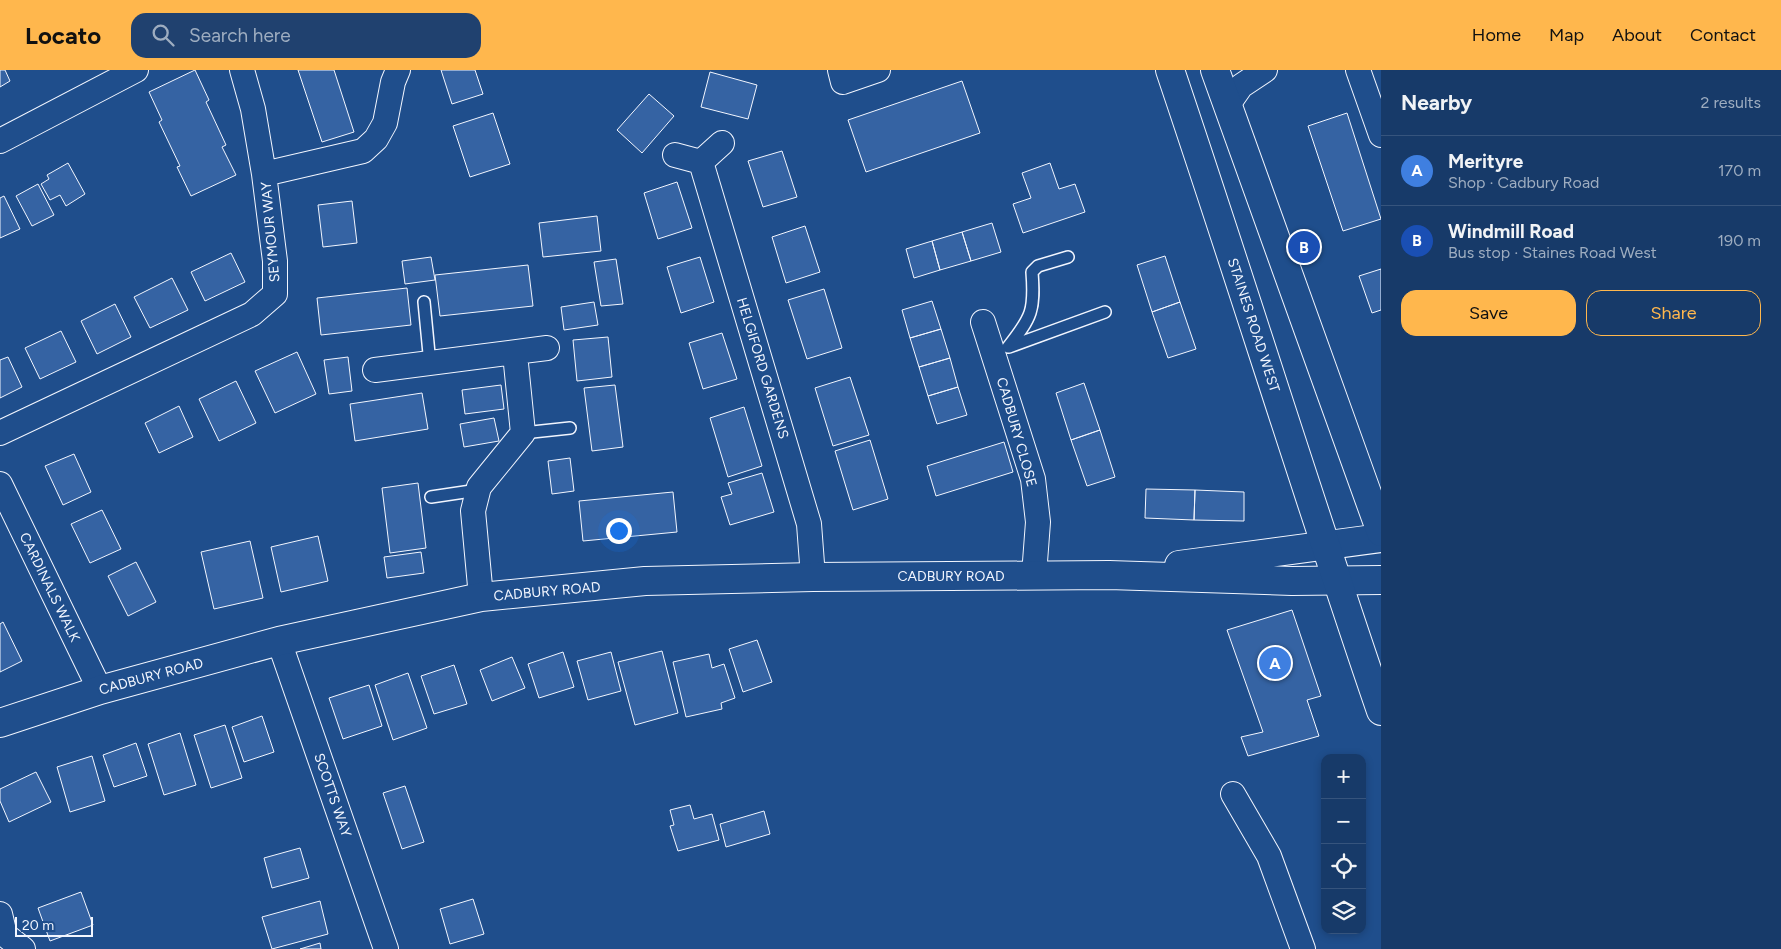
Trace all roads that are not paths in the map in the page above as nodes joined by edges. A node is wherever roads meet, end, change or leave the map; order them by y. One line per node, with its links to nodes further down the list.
1 (136, 70): 12 (street)
2 (242, 70): 16 (street)
3 (398, 70): 16 (street, SEYMOUR WAY)
4 (878, 70): 9 (street)
5 (1170, 70): 34 (main road, STAINES ROAD WEST)
6 (1215, 70): 10 (main road)
7 (1358, 70): 11 (street)
8 (1262, 71): 10 (street)
9 (844, 83)
10 (1227, 106): 32 (main road)
11 (1381, 135)
12 (0, 141)
13 (722, 143): 15 (street)
14 (675, 154): 15 (street)
15 (701, 162): 37 (street, HELGIFORD GARDENS)
16 (264, 174): 27 (street, SEYMOUR WAY)
17 (1068, 257): 22 (lane)
18 (424, 302): 24 (lane)
19 (1104, 312): 22 (lane)
20 (983, 322): 22 (street, CADBURY CLOSE)
21 (547, 348): 23 (street)
22 (1000, 349): 35 (street, CADBURY CLOSE)
23 (514, 354): 24 (street); 28 (street)
24 (430, 364): 25 (street)
25 (375, 370)
26 (570, 428): 28 (lane)
27 (0, 432)
28 (524, 433): 30 (street)
29 (0, 484): 42 (street, CARDINALS WALK)
30 (478, 490): 31 (lane); 40 (street)
31 (431, 497)
32 (1381, 532)
33 (1381, 538): 34 (main road, CADBURY ROAD)
34 (1324, 544): 36 (main road, CADBURY ROAD); 39 (main road, STAINES ROAD WEST)
35 (1034, 575): 36 (main road, CADBURY ROAD); 37 (main road, CADBURY ROAD)
36 (1110, 575): 39 (main road, CADBURY ROAD)
37 (813, 577): 40 (main road, CADBURY ROAD)
38 (1381, 580): 39 (main road)
39 (1336, 581): 43 (main road, STAINES ROAD WEST)
40 (481, 597): 41 (main road, CADBURY ROAD)
41 (280, 641): 42 (main road, CADBURY ROAD); 48 (street, SCOTTS WAY)
42 (100, 690): 44 (main road, CADBURY ROAD)
43 (1381, 711)
44 (0, 722)
45 (1234, 794): 49 (street)
46 (0, 914): 47 (street)
47 (23, 949)
48 (386, 949)
49 (1303, 949)

